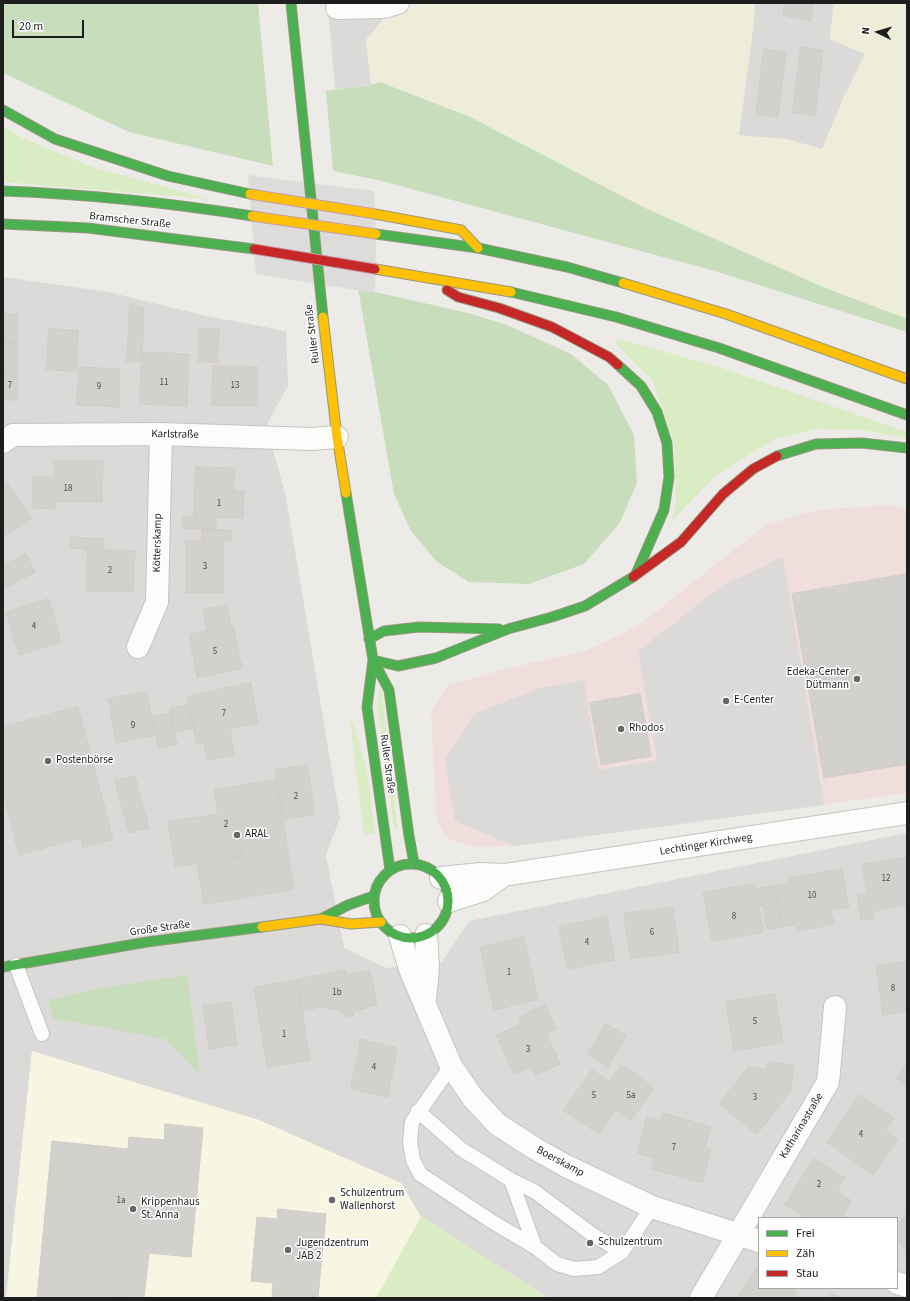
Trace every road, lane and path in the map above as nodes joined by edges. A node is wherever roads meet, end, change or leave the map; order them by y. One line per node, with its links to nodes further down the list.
1 (291, 3): 13 (main road, Ruller Straße)
2 (398, 3): 3 (street)
3 (337, 8)
4 (3, 110): 7 (main road, bridge)
5 (3, 191): 7 (main road, Bramscher Straße, bridge)
6 (3, 224): 8 (main road, Bramscher Straße, bridge)
7 (478, 248): 9 (main road, Bramscher Straße)
8 (429, 278): 10 (main road, Bramscher Straße); 15 (main road)
9 (907, 379)
10 (907, 415)
11 (161, 434): 12 (street, Karlstraße); 13 (street, Karlstraße); 18 (street, Kötterskamp)
12 (6, 437)
13 (337, 437): 17 (main road, Ruller Straße)
14 (907, 448): 15 (main road)
15 (635, 576): 16 (main road)
16 (508, 629): 17 (main road); 19 (main road)
17 (369, 639): 19 (main road, Ruller Straße)
18 (138, 647)
19 (372, 660): 21 (main road, Ruller Straße); 22 (main road, Ruller Straße)
20 (907, 813): 23 (street, Lechtinger Kirchweg)
21 (414, 863): 22 (main road); 24 (main road)
22 (390, 870): 25 (main road)
23 (504, 875): 24 (street, Lechtinger Kirchweg); 26 (street, Lechtinger Kirchweg)
24 (441, 878): 26 (main road)
25 (374, 896): 27 (main road, Große Straße); 28 (main road)
26 (449, 901): 29 (main road)
27 (321, 919): 28 (main road, Große Straße); 31 (main road, Große Straße)
28 (381, 922): 30 (main road)
29 (426, 935): 30 (main road); 32 (street, Boerskamp)
30 (400, 936): 32 (street, Boerskamp)
31 (10, 966): 34 (lane)
32 (425, 1004): 35 (street, Boerskamp)
33 (835, 1007): 39 (street, Katharinastraße)
34 (42, 1034)
35 (451, 1066): 36 (lane); 38 (street, Boerskamp)
36 (418, 1111): 37 (lane); 41 (lane)
37 (512, 1180): 41 (lane); 42 (lane)
38 (652, 1207): 39 (street, Boerskamp); 42 (lane)
39 (738, 1234): 40 (street, Boerskamp); 43 (street, Katharinastraße)
40 (758, 1241)
41 (535, 1248): 42 (lane)
42 (622, 1252)
43 (701, 1298)

